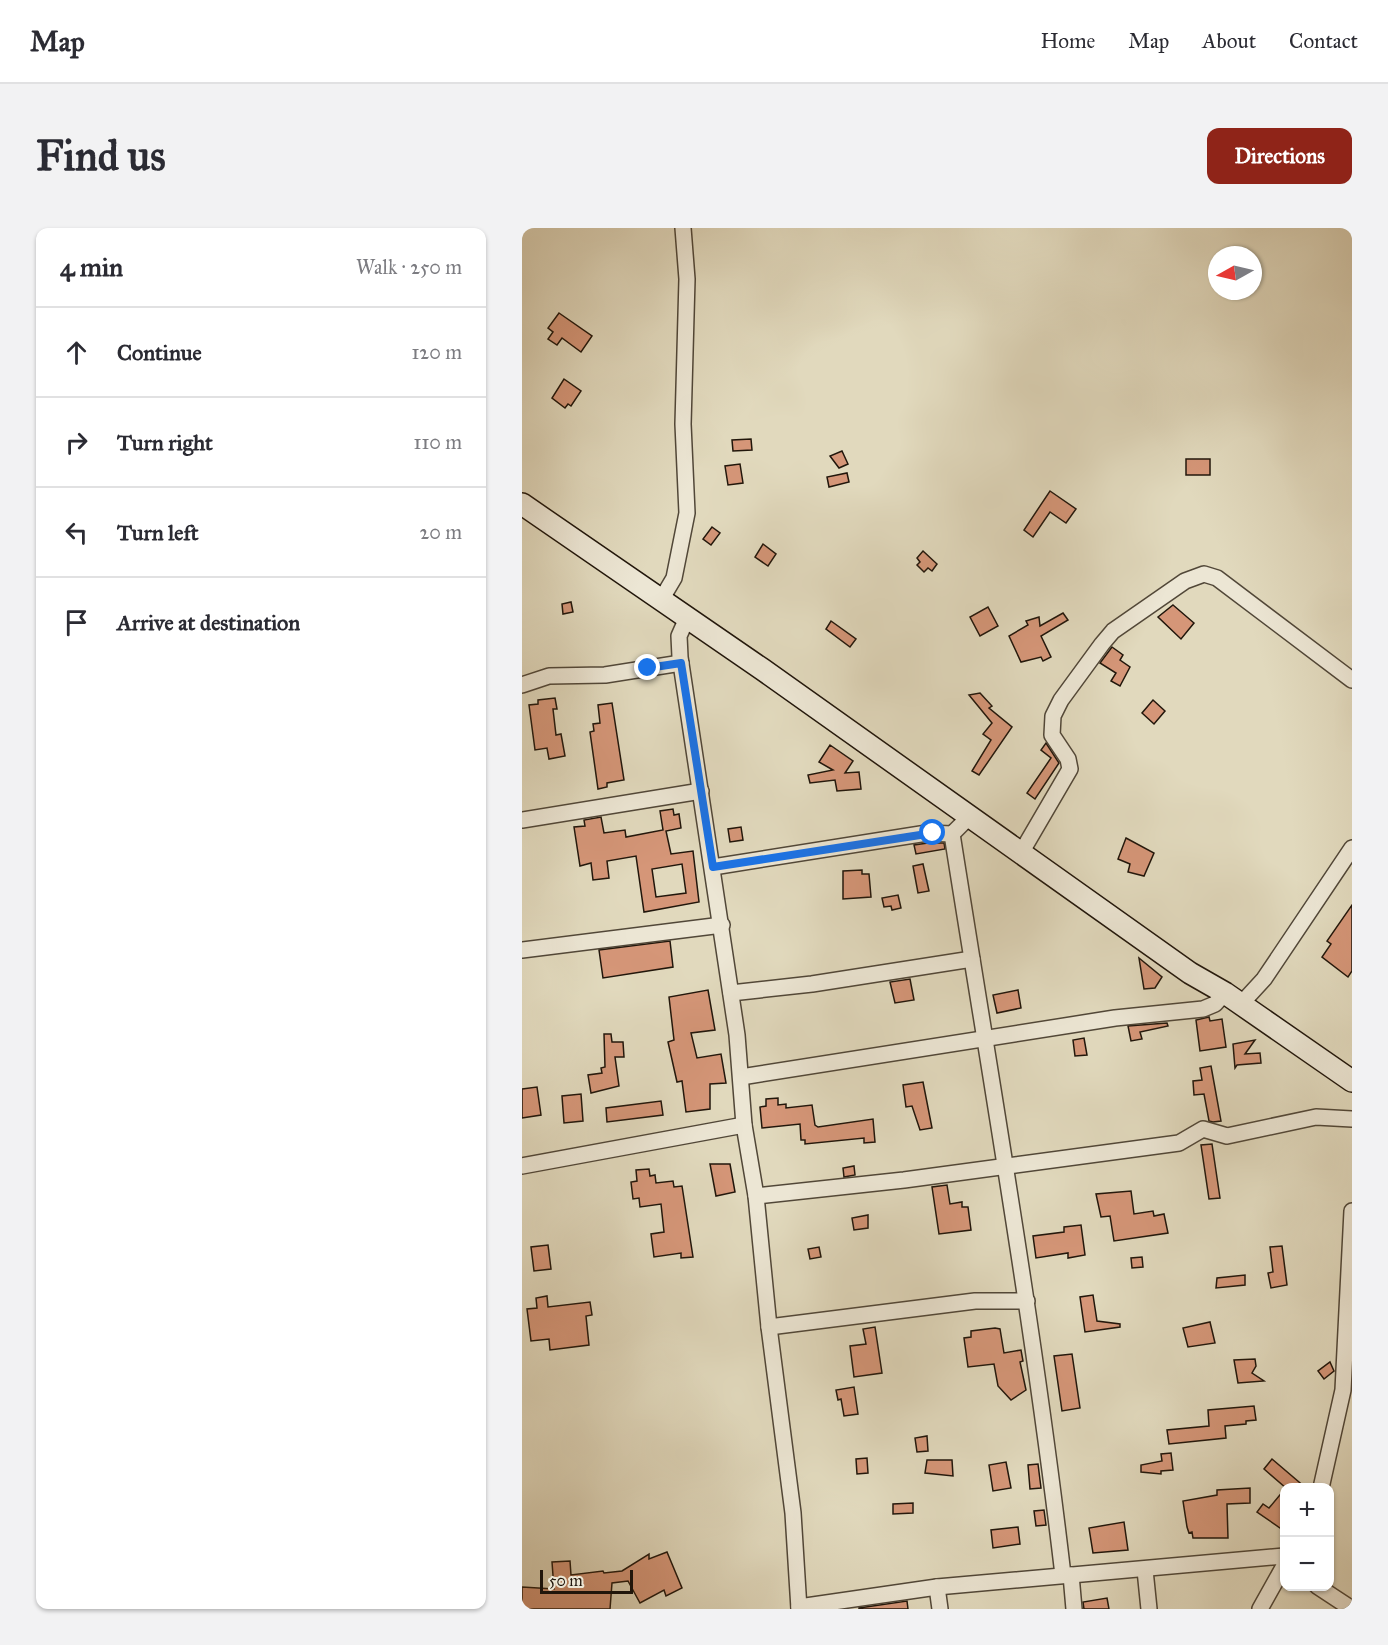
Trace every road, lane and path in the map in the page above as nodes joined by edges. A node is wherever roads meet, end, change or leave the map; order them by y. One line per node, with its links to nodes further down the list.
1 (683, 228): 3 (street)
2 (522, 504): 3 (street)
3 (661, 600): 4 (street)
4 (687, 618): 5 (street); 9 (street)
5 (681, 663): 7 (street); 8 (street)
6 (1352, 680): 13 (street)
7 (522, 685)
8 (702, 791): 10 (street); 14 (street)
9 (970, 816): 11 (street); 13 (street)
10 (522, 820)
11 (952, 834): 14 (street); 17 (street)
12 (1352, 848): 19 (street)
13 (1021, 853): 19 (street)
14 (713, 867): 15 (street)
15 (722, 925): 16 (street); 18 (street)
16 (522, 950)
17 (972, 958): 18 (street); 20 (street)
18 (731, 993): 21 (street)
19 (1233, 998): 20 (street); 22 (street)
20 (984, 1040): 21 (street); 25 (street)
21 (741, 1077): 24 (street)
22 (1352, 1082)
23 (1352, 1119): 25 (street)
24 (744, 1125): 26 (street); 27 (street)
25 (1003, 1165): 27 (street); 29 (street)
26 (522, 1166)
27 (756, 1196): 30 (street)
28 (1352, 1211): 31 (street)
29 (1027, 1301): 30 (street); 35 (street)
30 (769, 1327): 38 (street)
31 (1322, 1483)
32 (1280, 1556): 33 (street)
33 (1145, 1570): 35 (street); 41 (street)
34 (1280, 1573): 42 (street)
35 (1067, 1575): 36 (street); 40 (street)
36 (937, 1587): 38 (street); 39 (street)
37 (1323, 1591): 43 (street)
38 (799, 1608)
39 (940, 1609)
40 (1074, 1609)
41 (1149, 1609)
42 (1260, 1609)
43 (1352, 1609)

